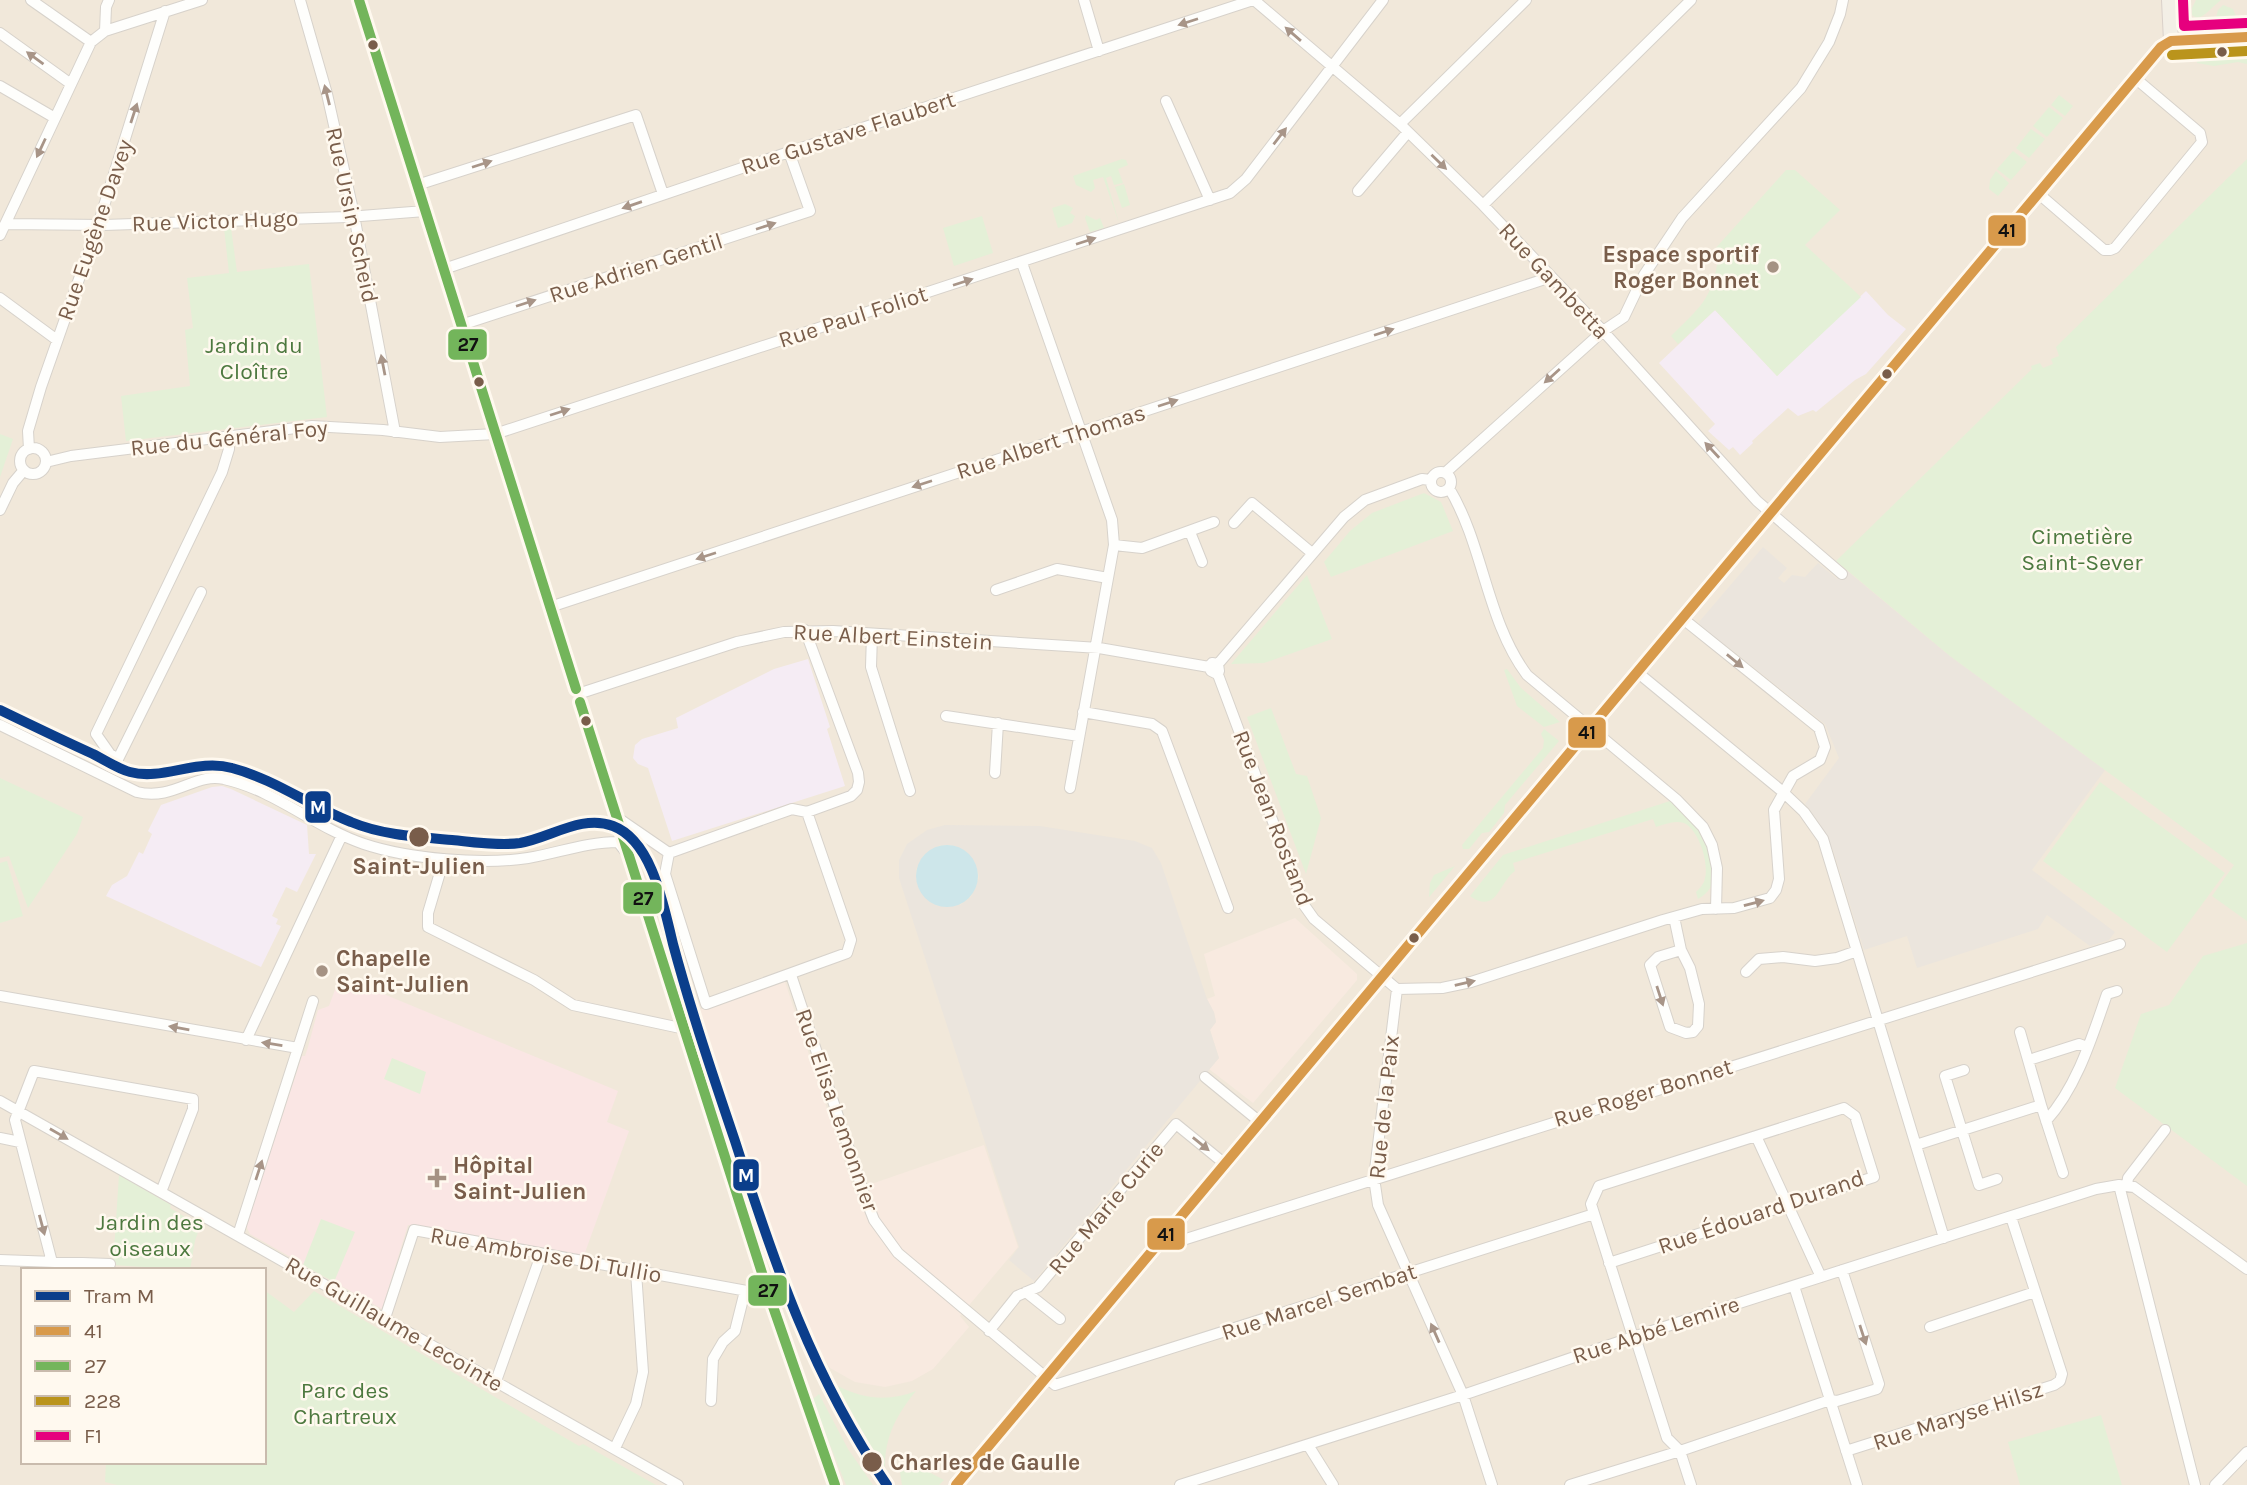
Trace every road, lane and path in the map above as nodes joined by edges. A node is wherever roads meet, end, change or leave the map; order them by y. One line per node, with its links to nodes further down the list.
1 (31, 0): 18 (street)
2 (109, 0): 14 (street)
3 (202, 0): 13 (street)
4 (300, 0): 35 (street, Rue Ursin Scheid, one-way to 4)
5 (359, 0): 28 (street)
6 (1084, 0): 19 (street)
7 (1254, 0): 19 (street, Rue Gustave Flaubert, one-way to 19); 20 (street, Rue Gambetta, one-way to 7)
8 (1383, 0): 20 (street, Rue Paul Foliot)
9 (1526, 0): 26 (street)
10 (1692, 0): 33 (street)
11 (1843, 0): 43 (street)
12 (2169, 0): 17 (main road)
13 (165, 11): 14 (street); 37 (street, Rue Eugène Davey, one-way to 13)
14 (105, 30): 18 (street)
15 (0, 33): 22 (street, one-way to 15)
16 (2247, 37): 17 (main road)
17 (2172, 41): 21 (main road)
18 (90, 42): 22 (street)
19 (1099, 51): 27 (street, Rue Gustave Flaubert)
20 (1333, 68): 26 (street, Rue Gambetta); 32 (street, Rue Paul Foliot, one-way to 20)
21 (2135, 78): 31 (main road); 31 (street)
22 (71, 84): 25 (street)
23 (0, 86): 25 (street)
24 (1166, 101): 32 (street)
25 (55, 118): 36 (street, one-way to 36)
26 (1404, 128): 29 (street); 33 (street, Rue Gambetta, one-way to 33)
27 (789, 152): 30 (street, Rue Gustave Flaubert); 42 (street, Rue Adrien Gentil, one-way to 27)
28 (417, 185): 30 (street, one-way to 30); 34 (street)
29 (1358, 191)
30 (663, 194): 39 (street, Rue Gustave Flaubert, one-way to 39)
31 (2039, 194): 56 (main road)
32 (1210, 200): 38 (street, Rue Paul Foliot, one-way to 32)
33 (1483, 205): 40 (street, Rue Gambetta)
34 (425, 211): 35 (street, Rue Victor Hugo); 39 (street)
35 (354, 216): 37 (street, Rue Victor Hugo); 45 (street, Rue Ursin Scheid, one-way to 35)
36 (3, 224): 37 (street, Rue Victor Hugo)
37 (98, 225): 44 (street, Rue Eugène Davey)
38 (1022, 263): 46 (street); 47 (street, Rue Paul Foliot, one-way to 38)
39 (444, 269): 42 (street)
40 (1551, 277): 43 (street, Rue Gambetta); 46 (street, Rue Albert Thomas, one-way to 40)
41 (0, 298): 44 (street)
42 (461, 325): 47 (street)
43 (1602, 331): 52 (street, one-way to 52); 56 (street, Rue Gambetta, one-way to 43)
44 (57, 340): 49 (street, Rue Eugène Davey)
45 (395, 432): 47 (street, Rue du Général Foy); 48 (street, Rue du Général Foy)
46 (1080, 432): 60 (street); 67 (street, Rue Albert Thomas, one-way to 67)
47 (495, 434): 67 (street)
48 (229, 435): 50 (street, Rue du Général Foy); 66 (street)
49 (29, 449): 50 (street); 51 (street)
50 (46, 462): 51 (street)
51 (24, 470): 55 (street)
52 (1445, 473): 53 (street); 54 (street)
53 (1431, 480): 54 (street); 61 (street)
54 (1449, 488): 79 (street)
55 (0, 510)
56 (1770, 512): 63 (street, Rue Gambetta); 68 (main road)
57 (1214, 522): 59 (street)
58 (1234, 523): 61 (street)
59 (1190, 532): 60 (street); 62 (street)
60 (1114, 545): 64 (street)
61 (1312, 553): 72 (street)
62 (1202, 562)
63 (1842, 574)
64 (1108, 578): 65 (street); 71 (street)
65 (996, 590)
66 (201, 592)
67 (550, 607): 74 (street)
68 (1682, 618): 73 (main road); 84 (street, one-way to 84)
69 (805, 630): 70 (street, Rue Albert Einstein); 74 (street, Rue Albert Einstein); 85 (street)
70 (872, 634): 71 (street, Rue Albert Einstein); 83 (street)
71 (1094, 648): 72 (street, Rue Albert Einstein); 75 (street)
72 (1215, 668): 99 (street, Rue Jean Rostand)
73 (1637, 672): 79 (main road); 84 (street)
74 (580, 694): 86 (street)
75 (1083, 712): 80 (street); 91 (street)
76 (946, 716): 77 (street)
77 (998, 723): 80 (street); 81 (street)
78 (0, 725): 87 (street)
79 (1590, 728): 92 (street); 99 (main road)
80 (1079, 736): 82 (street)
81 (995, 773)
82 (1070, 788)
83 (910, 790)
84 (1783, 792): 92 (street, one-way to 84); 96 (street)
85 (807, 812): 88 (street); 98 (street)
86 (618, 818): 88 (street); 89 (street)
87 (342, 835): 90 (street); 107 (street)
88 (669, 853): 98 (street)
89 (631, 858): 90 (street); 105 (street)
90 (444, 859): 105 (street)
91 (1228, 908)
92 (1716, 909): 93 (street)
93 (1674, 917): 95 (street); 100 (street, one-way to 93)
94 (2120, 944): 104 (street, Rue Roger Bonnet)
95 (1681, 950): 95 (street, one-way to 95)
96 (1857, 951): 97 (street); 104 (street)
97 (1746, 972)
98 (790, 975): 154 (street, Rue Elisa Lemonnier)
99 (1382, 976): 100 (street); 117 (main road)
100 (1397, 989): 126 (street, Rue de la Paix)
101 (2117, 990): 108 (street)
102 (0, 996): 107 (street, one-way to 102)
103 (313, 1001): 109 (street)
104 (1878, 1019): 123 (street); 126 (street, Rue Roger Bonnet)
105 (685, 1030): 150 (street)
106 (2020, 1032): 110 (street)
107 (246, 1040): 109 (street, one-way to 107)
108 (2087, 1047): 110 (street); 116 (street)
109 (298, 1048): 134 (street, one-way to 109)
110 (2029, 1060): 114 (street)
111 (1964, 1070): 119 (street)
112 (1205, 1077): 117 (street)
113 (0, 1101): 115 (street, Rue Guillaume Lecointe)
114 (2040, 1105): 116 (street); 119 (street)
115 (18, 1111): 122 (street); 129 (street, Rue Guillaume Lecointe, one-way to 129); 129 (street)
116 (2046, 1121): 125 (street)
117 (1260, 1122): 124 (main road)
118 (2165, 1130): 128 (street)
119 (1962, 1131): 123 (street); 127 (street)
120 (1756, 1136): 130 (street); 130 (street, Rue Édouard Durand); 131 (street)
121 (0, 1138): 122 (street)
122 (20, 1142): 140 (street, one-way to 140)
123 (1916, 1145): 135 (street)
124 (1225, 1164): 133 (main road); 148 (street, Rue Marie Curie, one-way to 124)
125 (2063, 1173)
126 (1374, 1178): 133 (street, Rue Roger Bonnet); 144 (street, Rue de la Paix)
127 (1997, 1179)
128 (2127, 1186): 132 (street, Rue Abbé Lemire); 141 (street); 175 (street)
129 (161, 1192): 134 (street, Rue Guillaume Lecointe)
130 (1787, 1206): 138 (street, Rue Édouard Durand); 145 (street)
131 (1594, 1214): 138 (street); 144 (street, Rue Marcel Sembat)
132 (2011, 1217): 135 (street, Rue Abbé Lemire); 149 (street, Rue Maryse Hilsz)
133 (1169, 1231): 156 (main road)
134 (238, 1235): 151 (street, Rue Guillaume Lecointe)
135 (1944, 1238): 142 (street, Rue Abbé Lemire)
136 (541, 1255): 143 (street, Rue Ambroise Di Tullio); 151 (street, Rue Ambroise Di Tullio); 157 (street)
137 (0, 1260): 140 (street)
138 (1609, 1263): 155 (street)
139 (110, 1264): 140 (street)
140 (52, 1266)
141 (2247, 1269)
142 (1842, 1270): 145 (street, Rue Abbé Lemire); 160 (street, one-way to 160)
143 (636, 1272): 147 (street, Rue Ambroise Di Tullio); 162 (street)
144 (1408, 1273): 156 (street, Rue Marcel Sembat); 158 (street, Rue de la Paix, one-way to 144)
145 (1821, 1277): 146 (street, Rue Abbé Lemire)
146 (1794, 1286): 155 (street, Rue Abbé Lemire); 160 (street)
147 (745, 1291): 150 (street, Rue Ambroise Di Tullio); 159 (street)
148 (1027, 1292): 152 (street); 154 (street, Rue Marie Curie)
149 (2035, 1292): 153 (street); 164 (street, Rue Maryse Hilsz)
150 (769, 1295): 167 (street)
151 (385, 1318): 157 (street, Rue Guillaume Lecointe)
152 (1060, 1319)
153 (1930, 1327)
154 (986, 1329): 156 (street, Rue Elisa Lemonnier)
155 (1633, 1336): 158 (street, Rue Abbé Lemire); 163 (street)
156 (1046, 1378): 168 (main road)
157 (496, 1381): 162 (street, Rue Guillaume Lecointe)
158 (1463, 1395): 161 (street, Rue Abbé Lemire); 171 (street, Rue de la Paix)
159 (711, 1401)
160 (1830, 1401): 163 (street); 164 (street)
161 (1308, 1445): 169 (street, Rue Abbé Lemire); 170 (street)
162 (615, 1448): 166 (street, Rue Guillaume Lecointe)
163 (1680, 1451): 172 (street); 173 (street)
164 (1846, 1451): 174 (street)
165 (2247, 1452): 176 (street)
166 (678, 1485)
167 (835, 1485)
168 (956, 1485)
169 (1180, 1485)
170 (1333, 1485)
171 (1492, 1485)
172 (1570, 1485)
173 (1691, 1485)
174 (1857, 1485)
175 (2195, 1485)
176 (2215, 1485)

